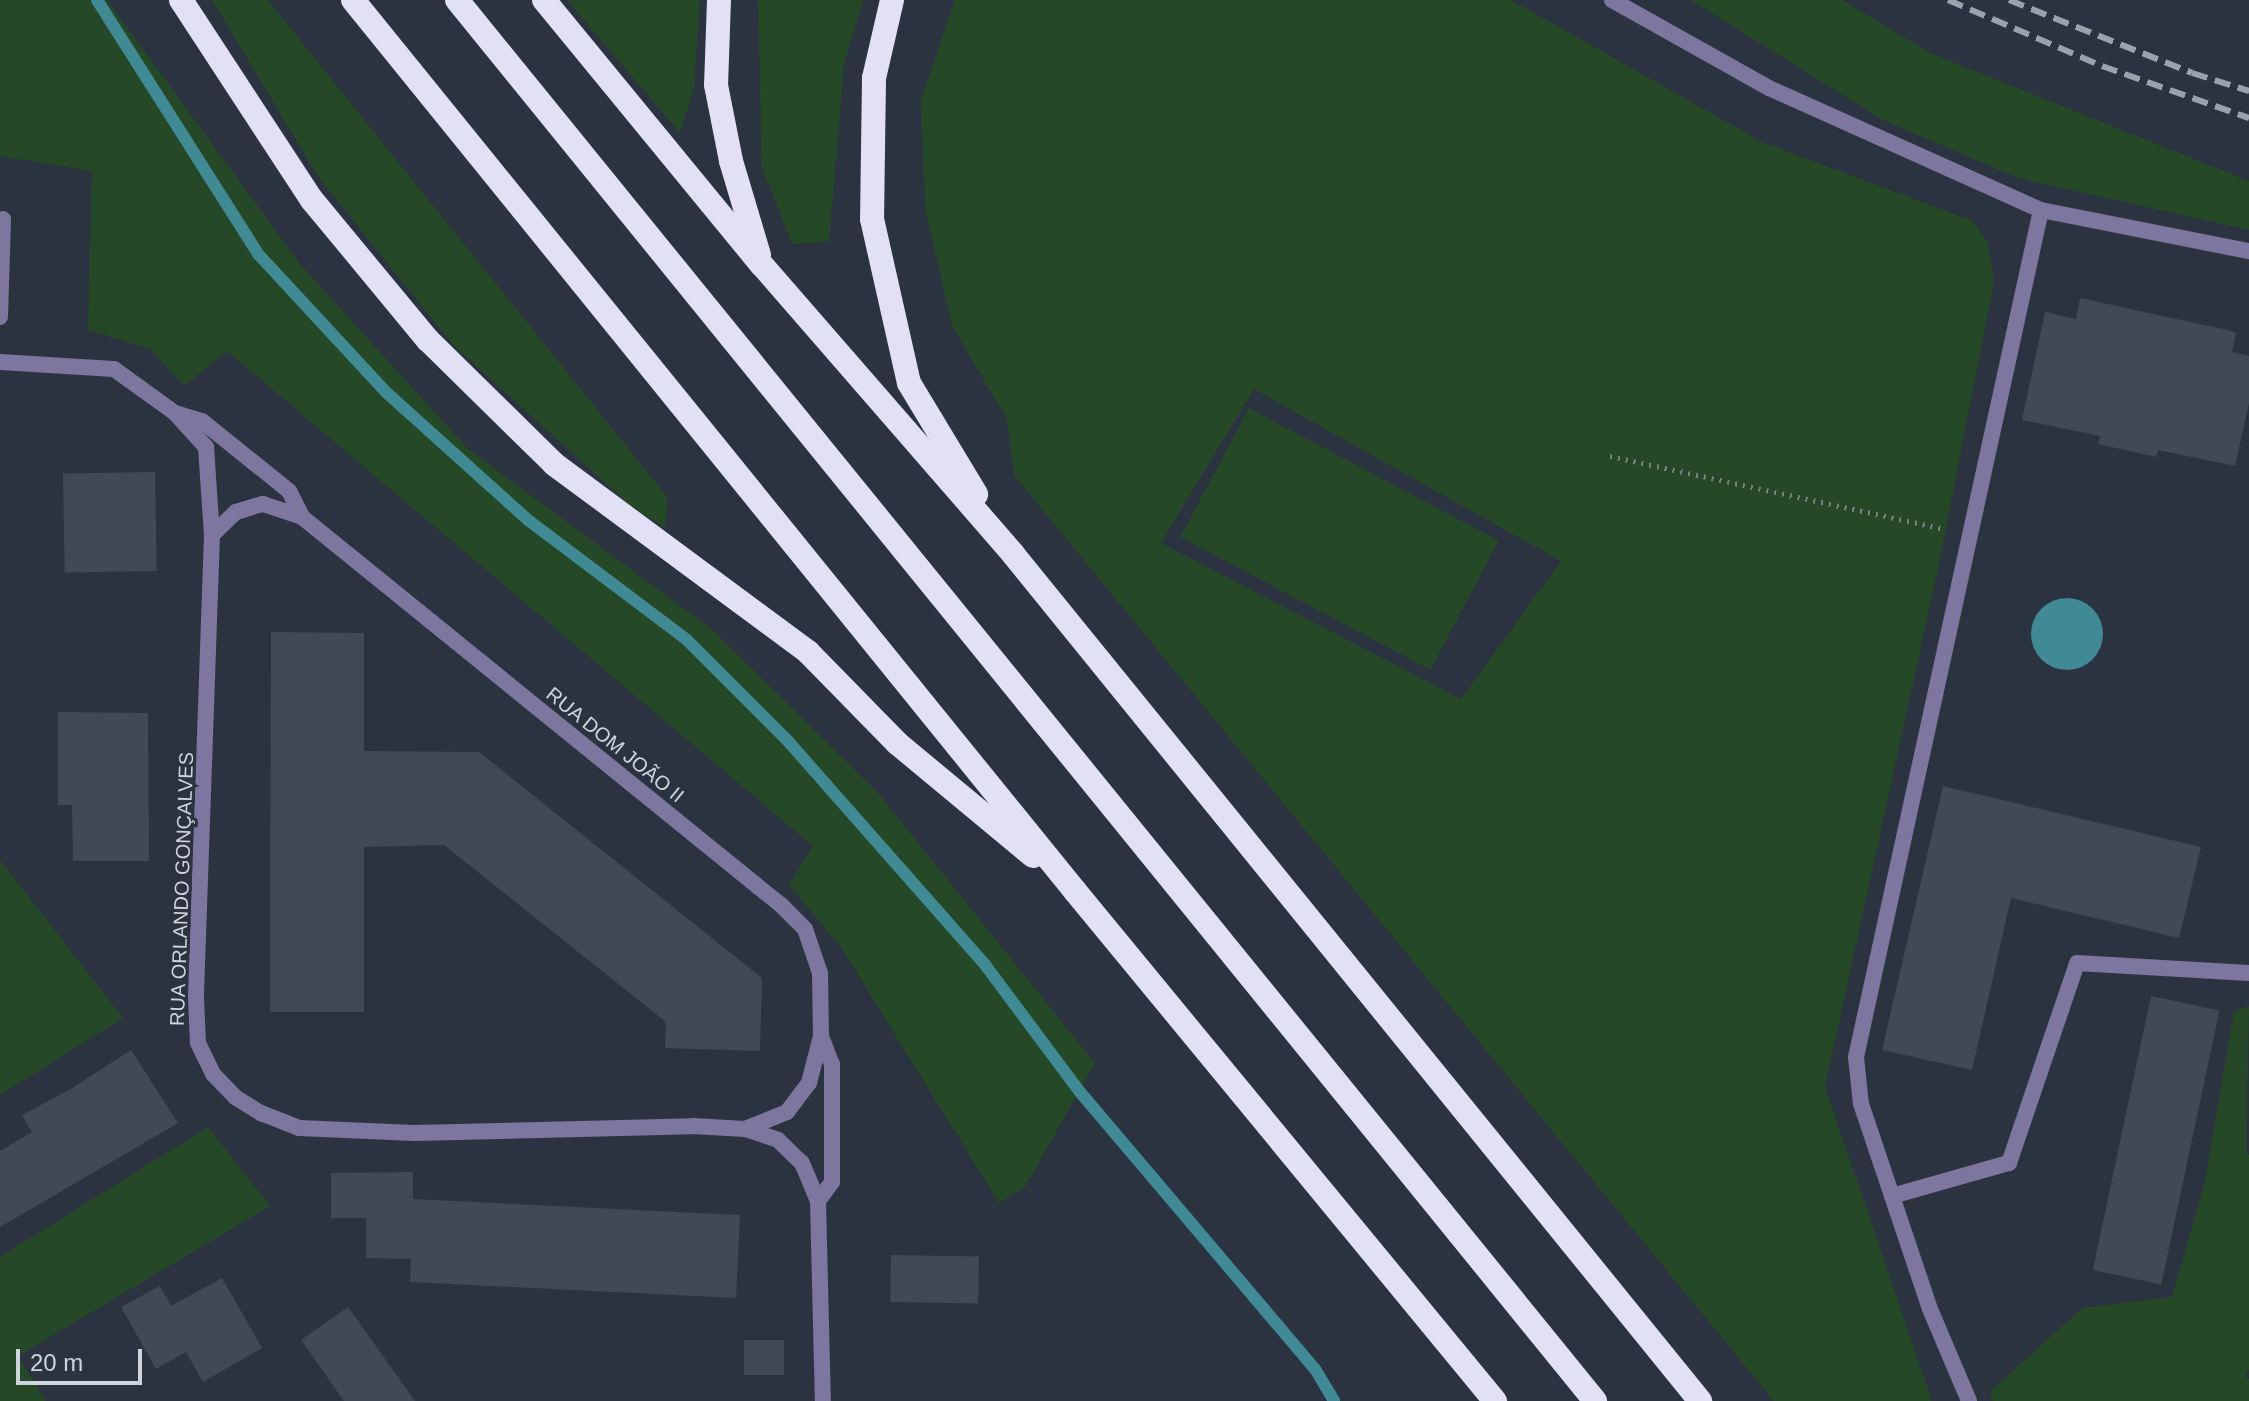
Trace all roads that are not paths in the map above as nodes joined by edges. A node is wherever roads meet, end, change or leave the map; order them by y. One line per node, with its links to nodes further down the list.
1 (181, 0): 18 (highway)
2 (353, 0): 18 (highway)
3 (457, 0): 26 (highway)
4 (544, 0): 11 (highway)
5 (719, 0): 11 (highway)
6 (892, 0): 17 (highway)
7 (1612, 0): 8 (street)
8 (2041, 210): 10 (street); 22 (street)
9 (3, 219): 12 (street)
10 (2249, 251)
11 (762, 265): 17 (highway)
12 (0, 317)
13 (0, 362): 14 (street, RUA DOM JOÃO II)
14 (175, 413): 15 (street, RUA DOM JOÃO II); 16 (street, RUA ORLANDO GONÇALVES)
15 (302, 517): 16 (street); 20 (street, RUA DOM JOÃO II)
16 (212, 535): 21 (street, RUA ORLANDO GONÇALVES)
17 (1013, 554): 27 (highway)
18 (1075, 891): 25 (highway)
19 (2249, 973): 22 (street)
20 (821, 1036): 21 (street, RUA ORLANDO GONÇALVES); 23 (street, RUA DOM JOÃO II)
21 (745, 1129): 23 (street, RUA ORLANDO GONÇALVES)
22 (1892, 1196): 28 (street)
23 (818, 1201): 24 (street, RUA DOM JOÃO II)
24 (823, 1401)
25 (1495, 1401)
26 (1595, 1401)
27 (1700, 1401)
28 (1969, 1401)

